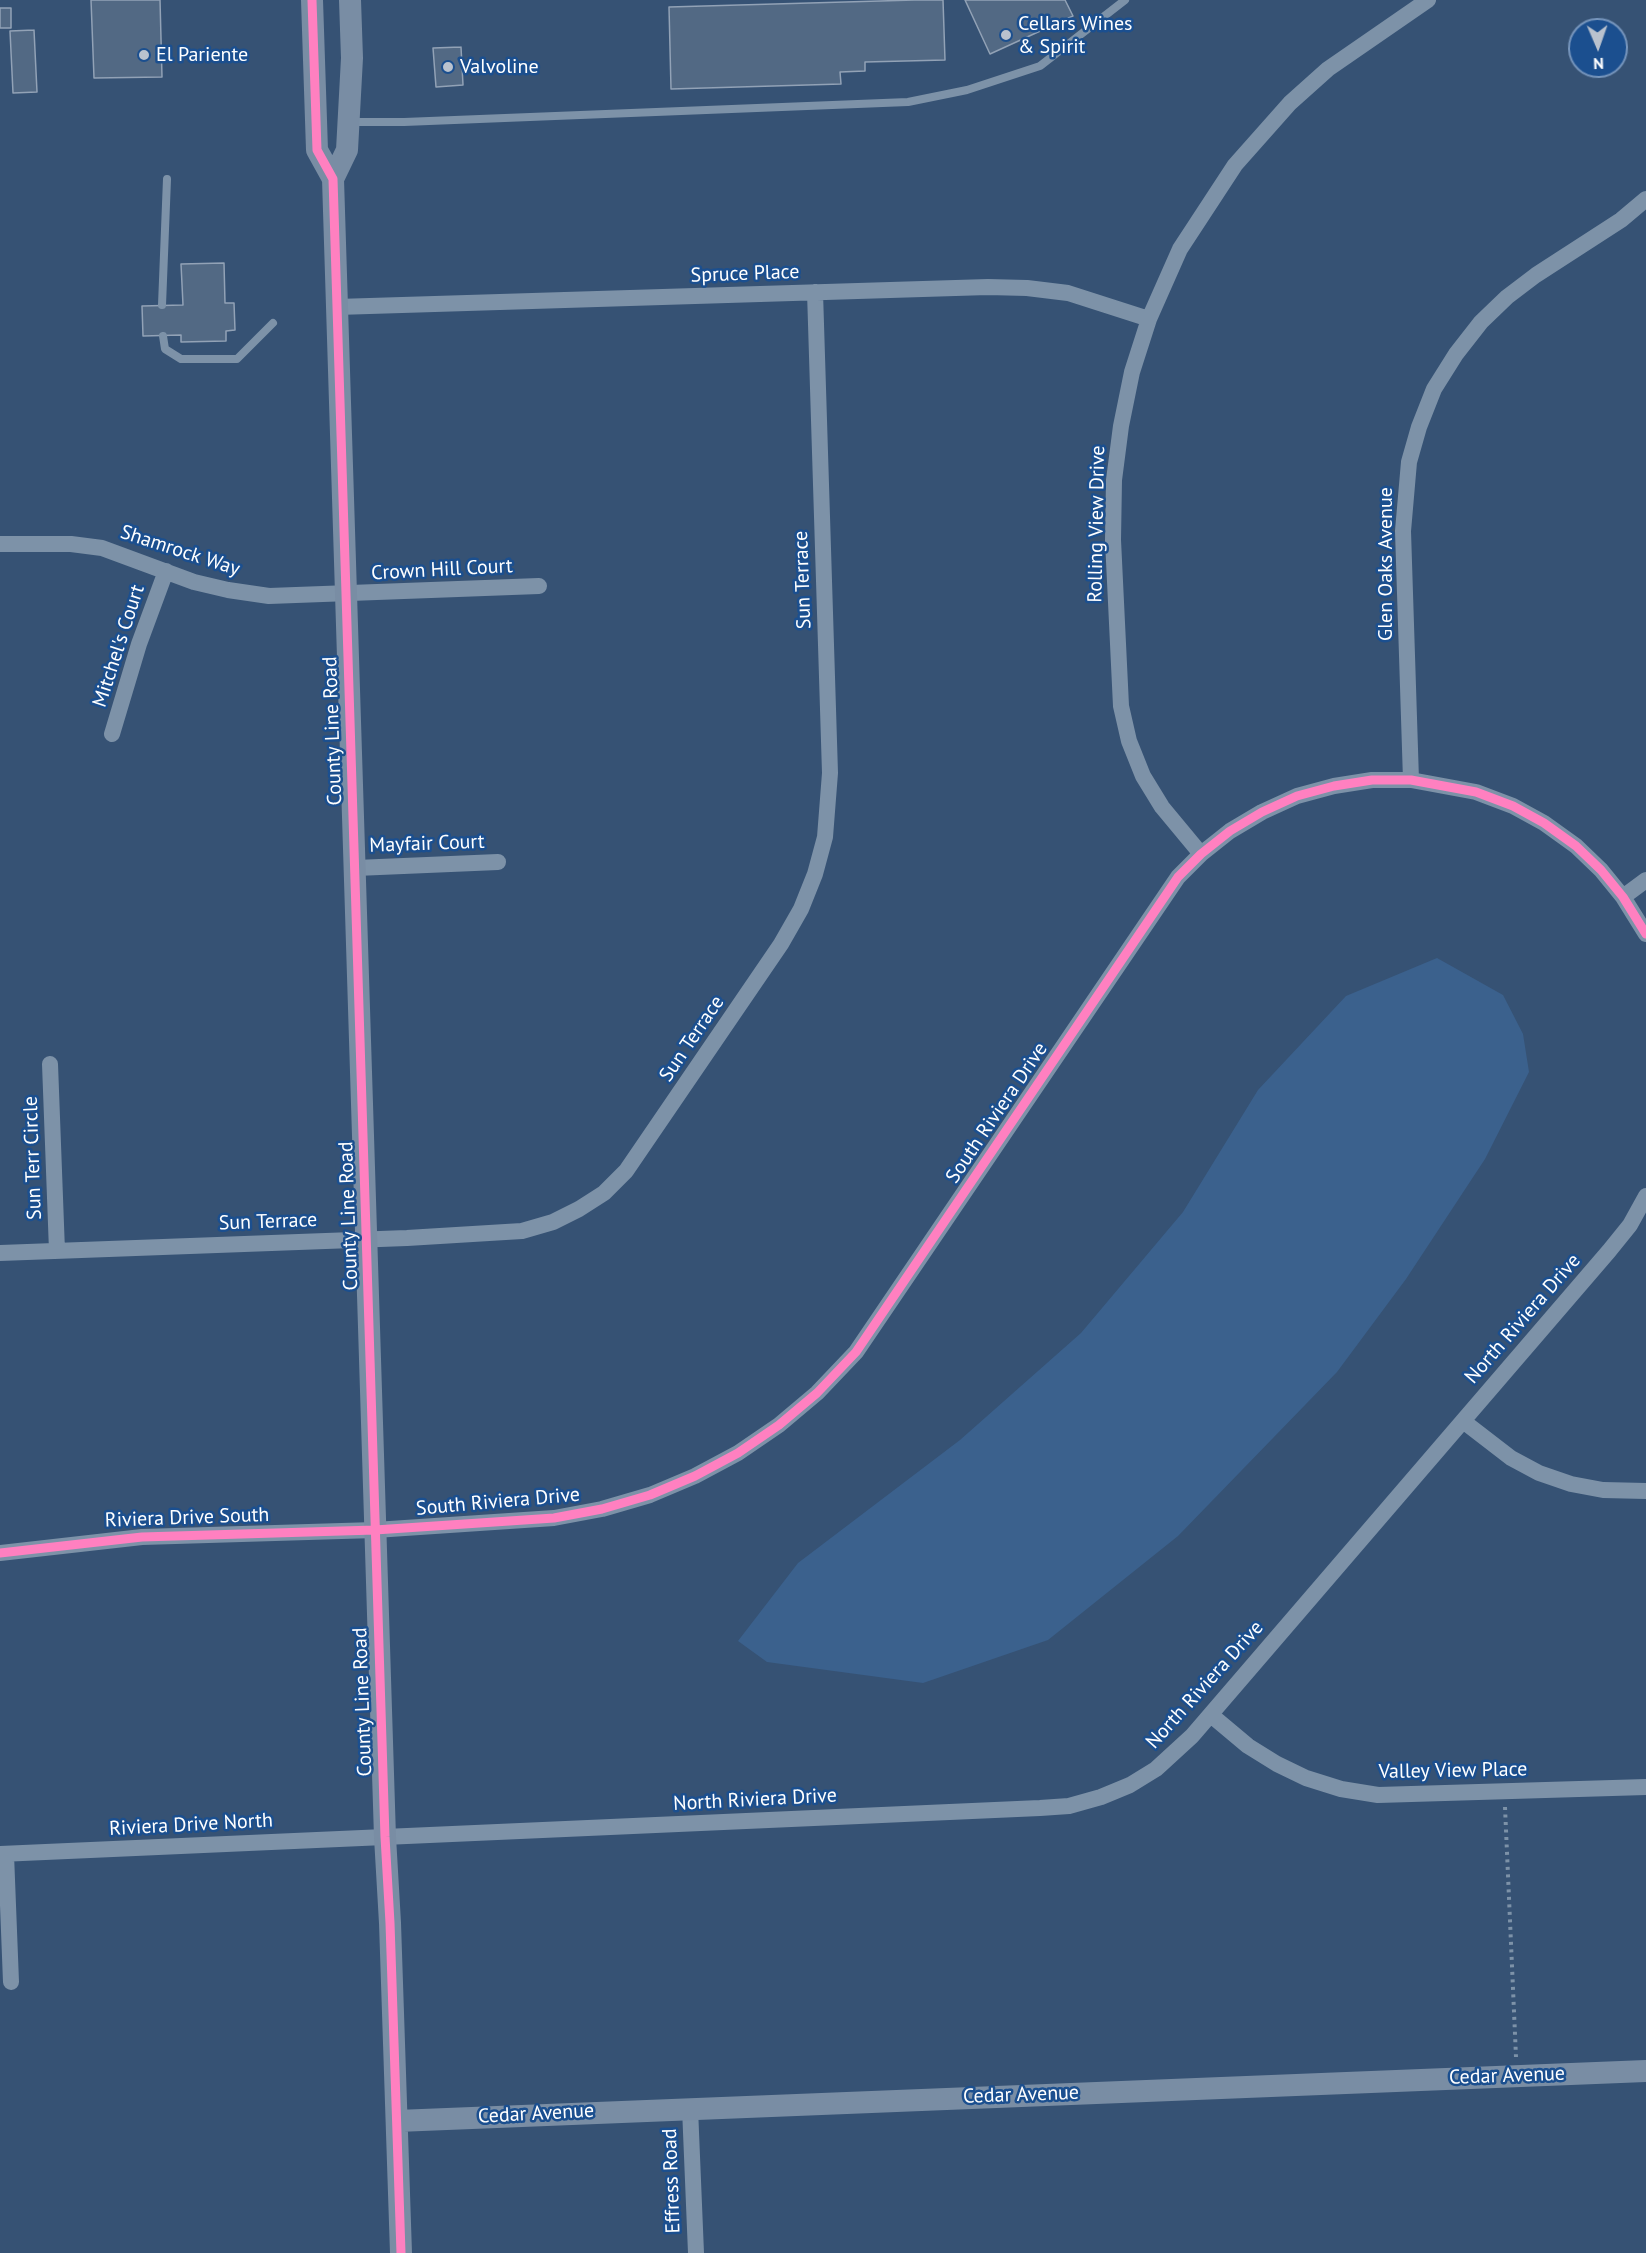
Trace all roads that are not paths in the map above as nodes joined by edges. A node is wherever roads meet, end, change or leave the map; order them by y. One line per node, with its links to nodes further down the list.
1 (312, 0): 6 (street)
2 (350, 0): 5 (street)
3 (1125, 0): 5 (lane)
4 (1428, 0): 12 (street, Rolling View Drive)
5 (349, 122): 6 (street)
6 (333, 178): 11 (street, County Line Road)
7 (167, 179): 10 (lane)
8 (1646, 200): 20 (street, Glen Oaks Avenue)
9 (816, 292): 11 (street, Spruce Place); 12 (street, Spruce Place); 29 (street, Sun Terrace)
10 (162, 305)
11 (337, 307): 18 (street, County Line Road)
12 (1149, 319): 21 (street, Rolling View Drive)
13 (273, 323): 14 (lane)
14 (163, 336)
15 (0, 544): 16 (street, Shamrock Way)
16 (166, 571): 18 (street, Shamrock Way); 19 (street, Mitchel's Court)
17 (539, 586): 18 (street, Crown Hill Court)
18 (346, 595): 23 (street, County Line Road)
19 (112, 734)
20 (1411, 780): 21 (street, South Riviera Drive); 25 (street, South Riviera Drive)
21 (1201, 854): 34 (street, South Riviera Drive)
22 (498, 862): 23 (street, Mayfair Court)
23 (356, 868): 29 (street, County Line Road)
24 (1646, 880): 25 (street)
25 (1623, 897): 26 (street)
26 (1646, 934)
27 (51, 1064): 30 (street, Sun Terr Circle)
28 (1646, 1196): 32 (street, North Riviera Drive)
29 (368, 1239): 30 (street, Sun Terrace); 34 (street, County Line Road)
30 (57, 1251): 31 (street, Sun Terrace)
31 (0, 1253)
32 (1464, 1420): 33 (street); 36 (street, North Riviera Drive)
33 (1646, 1491)
34 (375, 1530): 35 (street, Riviera Drive South); 38 (street, County Line Road)
35 (0, 1553)
36 (1211, 1715): 37 (street, Valley View Place); 38 (street, North Riviera Drive)
37 (1646, 1787)
38 (385, 1837): 39 (street, Riviera Drive North); 43 (street, County Line Road)
39 (3, 1854): 40 (street)
40 (11, 1982)
41 (1646, 2071): 42 (street, Cedar Avenue)
42 (690, 2108): 43 (street, Cedar Avenue); 45 (street, Effress Road)
43 (397, 2121): 44 (street, County Line Road)
44 (401, 2253)
45 (696, 2253)

